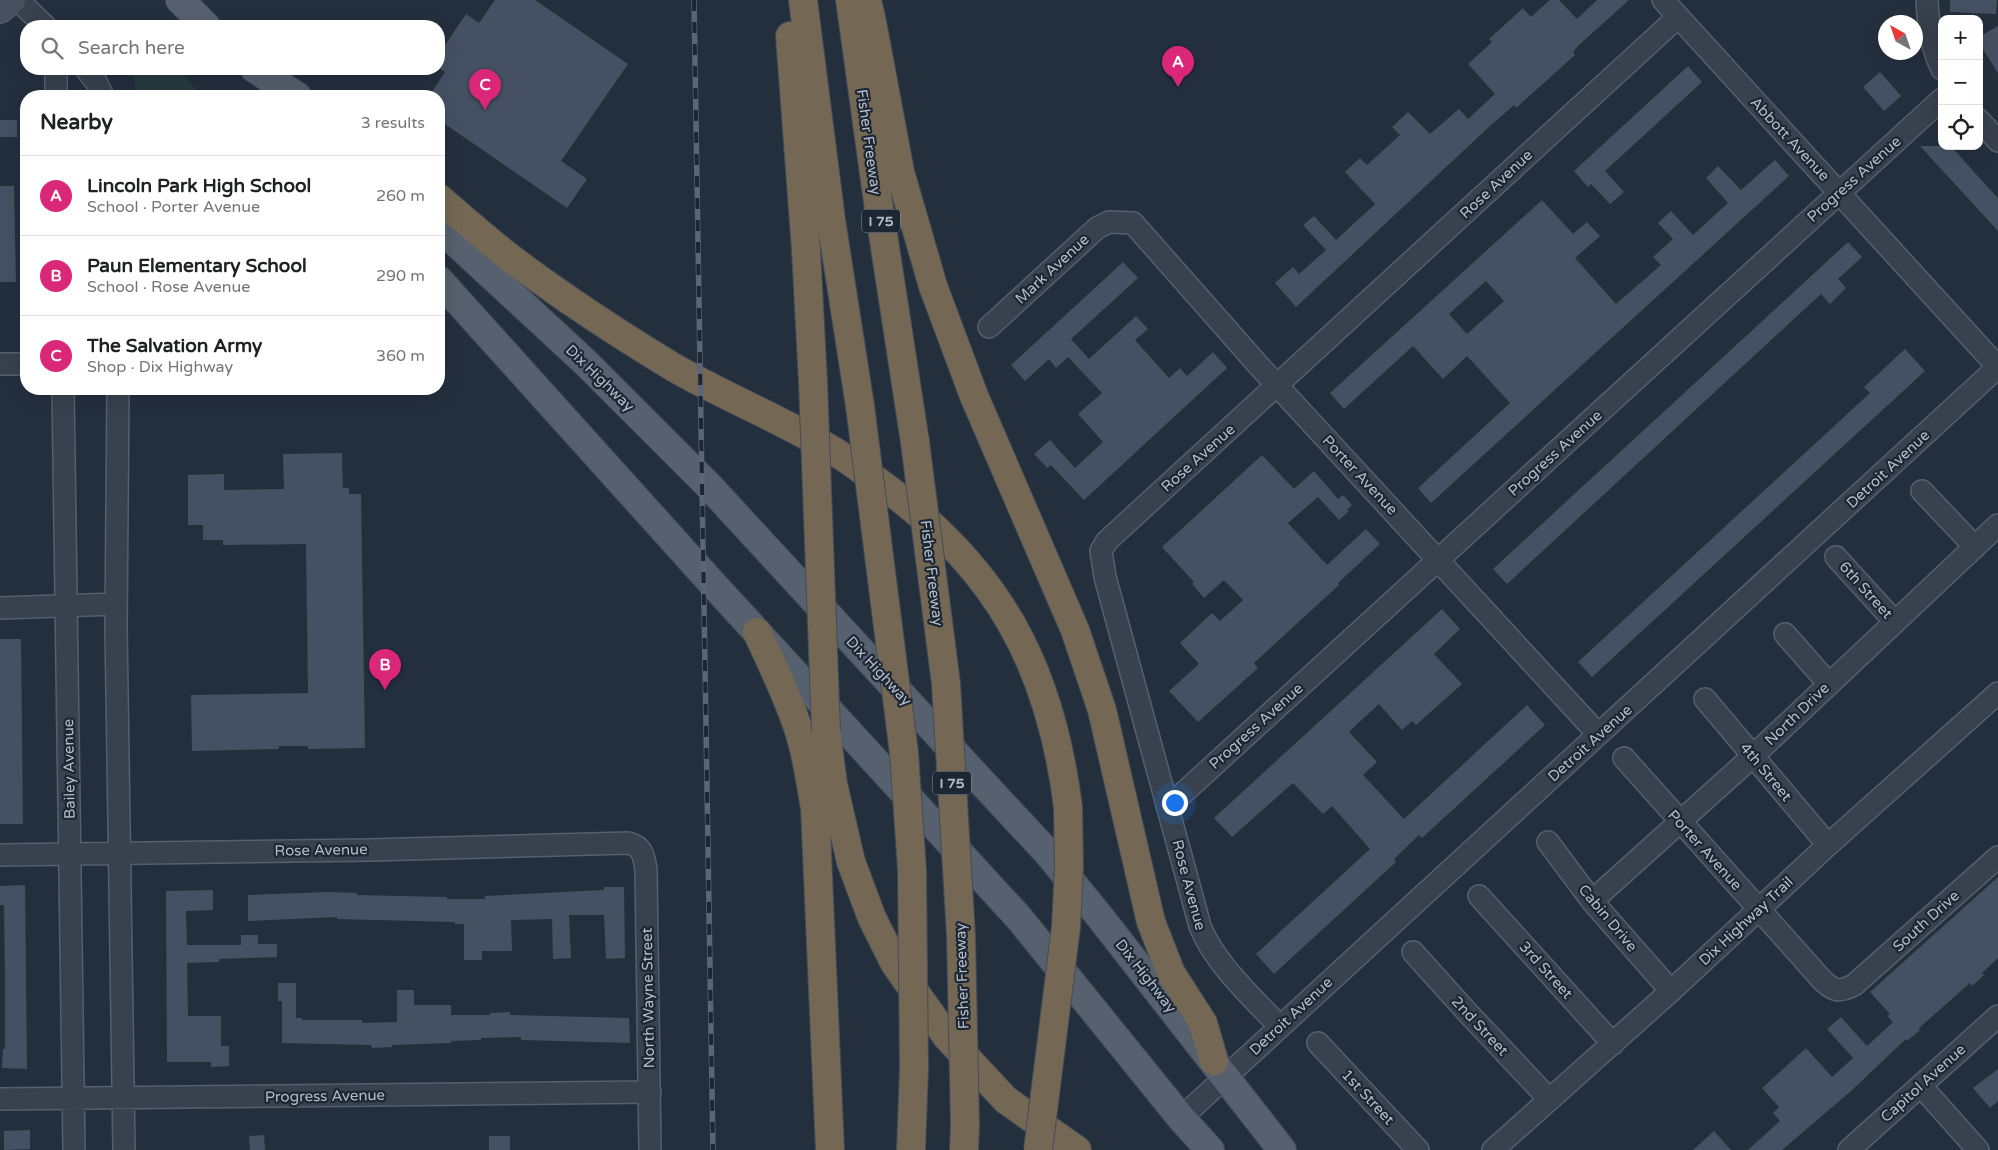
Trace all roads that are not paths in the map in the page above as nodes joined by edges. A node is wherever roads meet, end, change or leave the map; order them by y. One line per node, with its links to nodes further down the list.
1 (11, 0): 10 (street)
2 (17, 0): 12 (street); 13 (street)
3 (180, 0): 14 (main road)
4 (787, 0): 90 (highway, bridge)
5 (803, 0): 88 (highway, bridge)
6 (850, 0): 83 (highway, Fisher Freeway / I 75, bridge)
7 (867, 0): 75 (highway)
8 (1663, 0): 11 (street, Abbott Avenue)
9 (1927, 0): 15 (street)
10 (0, 9)
11 (1678, 17): 27 (street, Abbott Avenue); 36 (street, Rose Avenue)
12 (32, 20)
13 (39, 20)
14 (200, 20)
15 (1938, 60)
16 (56, 75): 20 (street)
17 (91, 75): 21 (street)
18 (249, 75): 22 (main road)
19 (264, 75): 23 (main road)
20 (56, 90)
21 (100, 90)
22 (258, 90)
23 (288, 90)
24 (1938, 103): 27 (street, Progress Avenue)
25 (1983, 124): 26 (street)
26 (1998, 141)
27 (1839, 192): 35 (street, Abbott Avenue); 43 (street, Progress Avenue)
28 (445, 203): 89 (highway, bridge)
29 (1120, 222): 32 (street, Mark Avenue); 36 (street, Porter Avenue)
30 (445, 233): 75 (main road, Dix Highway)
31 (445, 287): 48 (main road)
32 (989, 327)
33 (0, 364): 34 (street)
34 (20, 364)
35 (1998, 368): 53 (street, Detroit Avenue)
36 (1278, 386): 43 (street, Porter Avenue); 56 (street, Rose Avenue)
37 (63, 395): 45 (street, Bailey Avenue)
38 (118, 395): 44 (street)
39 (1922, 491): 41 (street)
40 (1998, 525): 41 (street, North Drive)
41 (1975, 548): 47 (street, North Drive)
42 (1836, 558): 47 (street, 6th Street)
43 (1438, 560): 53 (street, Porter Avenue); 56 (street, Progress Avenue)
44 (116, 604): 45 (street); 61 (street)
45 (66, 606): 46 (street); 62 (street, Bailey Avenue)
46 (0, 608)
47 (1895, 622): 50 (street, North Drive)
48 (758, 632): 82 (main road); 87 (highway)
49 (1784, 634): 50 (street)
50 (1829, 684): 54 (street, North Drive)
51 (1998, 693): 59 (street, Dix Highway Trail)
52 (1705, 698): 54 (street, 4th Street)
53 (1598, 734): 72 (street, Detroit Avenue)
54 (1753, 756): 57 (street, North Drive); 59 (street, 4th Street)
55 (1624, 758): 57 (street, Porter Avenue)
56 (1168, 807): 72 (street, Rose Avenue)
57 (1679, 821): 66 (street, North Drive); 67 (street, Porter Avenue)
58 (1548, 842): 66 (street, Cabin Drive)
59 (1828, 845): 67 (street, Dix Highway Trail)
60 (640, 848): 61 (street, Rose Avenue); 77 (street, North Wayne Street)
61 (120, 853): 62 (street, Rose Avenue); 80 (street)
62 (70, 854): 63 (street, Rose Avenue); 79 (street, Bailey Avenue)
63 (0, 855)
64 (1998, 857): 69 (street, South Drive)
65 (1480, 896): 74 (street, 3rd Street)
66 (1592, 901): 70 (street, Cabin Drive)
67 (1758, 910): 69 (street, Porter Avenue); 70 (street, Dix Highway Trail)
68 (1413, 952): 81 (street, 2nd Street)
69 (1854, 985)
70 (1671, 991): 74 (street, Dix Highway Trail)
71 (1998, 1016): 76 (street, Capitol Avenue)
72 (1280, 1027): 75 (street, Detroit Avenue)
73 (1318, 1043): 93 (street, 1st Street)
74 (1613, 1044): 81 (street, Dix Highway Trail)
75 (1220, 1069): 82 (street, Detroit Avenue); 92 (main road, Dix Highway)
76 (1921, 1086): 95 (street, Capitol Avenue); 96 (street)
77 (650, 1092): 80 (street, Progress Avenue); 86 (street, North Wayne Street)
78 (0, 1099): 79 (street, Progress Avenue)
79 (74, 1099): 80 (street, Progress Avenue); 84 (street, Bailey Avenue)
80 (122, 1099): 85 (street)
81 (1549, 1099): 94 (street, Dix Highway Trail)
82 (1181, 1118): 91 (main road)
83 (964, 1138)
84 (74, 1150)
85 (124, 1150)
86 (650, 1150)
87 (830, 1150)
88 (911, 1150)
89 (1038, 1150)
90 (1077, 1150)
91 (1210, 1150)
92 (1282, 1150)
93 (1418, 1150)
94 (1493, 1150)
95 (1849, 1150)
96 (1978, 1150)

